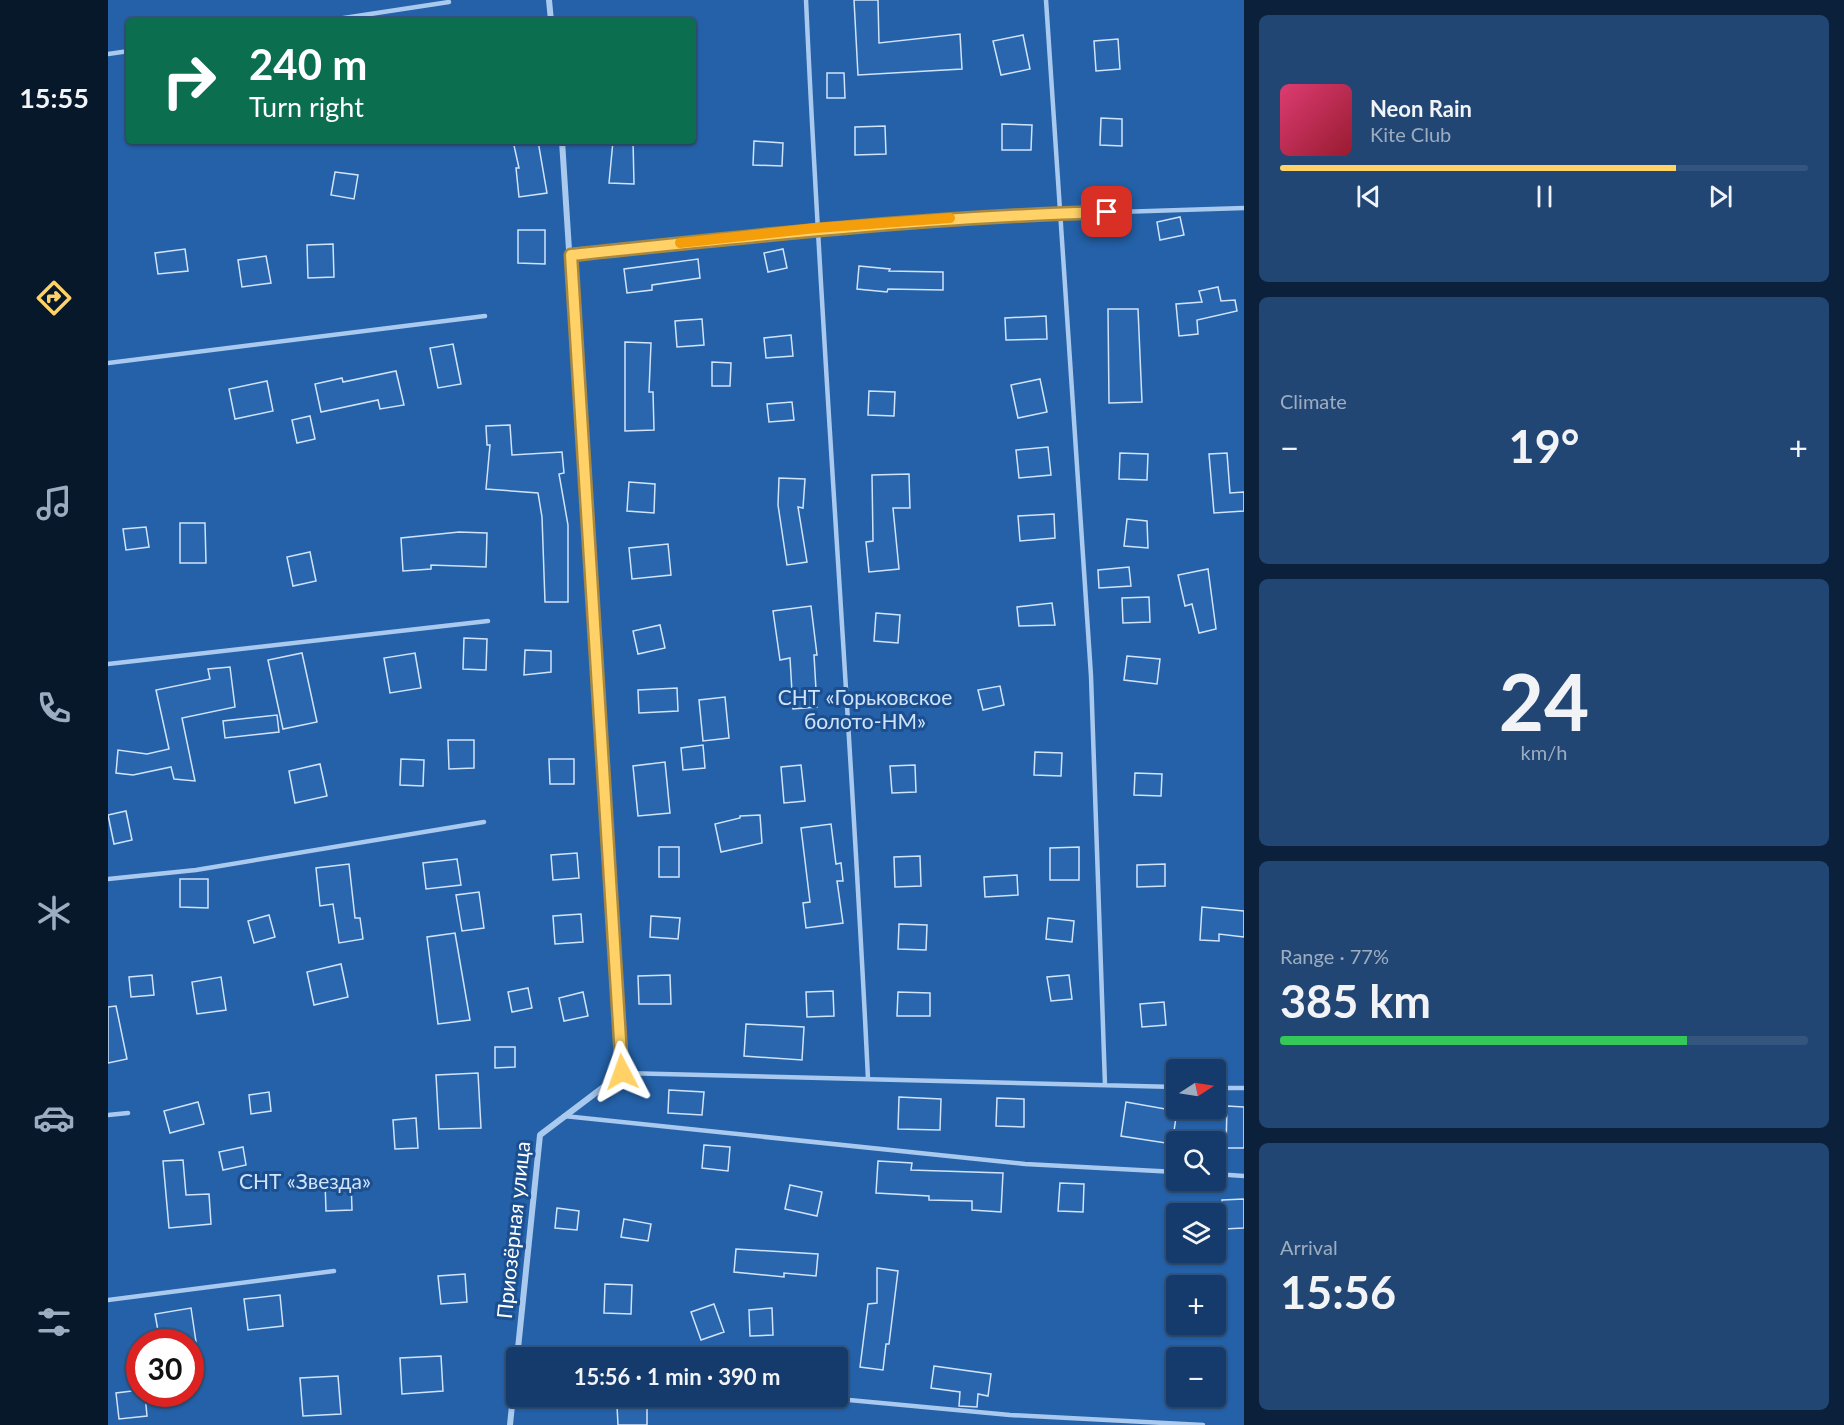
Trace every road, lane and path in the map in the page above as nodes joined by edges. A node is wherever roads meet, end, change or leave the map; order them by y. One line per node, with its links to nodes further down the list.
1 (549, 0): 6 (street)
2 (806, 0): 12 (lane)
3 (1046, 0): 11 (lane)
4 (449, 2): 5 (lane)
5 (344, 18)
6 (551, 18)
7 (126, 51): 8 (lane)
8 (108, 54)
9 (562, 144): 13 (street)
10 (1244, 208): 11 (lane)
11 (1062, 213): 12 (lane); 22 (lane)
12 (816, 228): 13 (lane); 21 (lane)
13 (571, 255): 20 (street)
14 (485, 316): 15 (lane)
15 (108, 363)
16 (488, 621): 17 (lane)
17 (108, 664)
18 (484, 822): 19 (lane)
19 (108, 879)
20 (622, 1072): 21 (lane); 28 (street, Приозёрная улица)
21 (868, 1079): 22 (lane)
22 (1105, 1085): 23 (lane)
23 (1166, 1087)
24 (1226, 1088): 25 (lane)
25 (1244, 1088)
26 (128, 1113): 27 (lane)
27 (108, 1115)
28 (564, 1116): 29 (lane); 34 (street, Приозёрная улица)
29 (1166, 1171)
30 (1226, 1175): 31 (lane)
31 (1244, 1176)
32 (334, 1272): 33 (lane)
33 (108, 1300)
34 (518, 1347)
35 (848, 1400): 38 (lane)
36 (513, 1407): 37 (street)
37 (510, 1425)
38 (1203, 1425)

